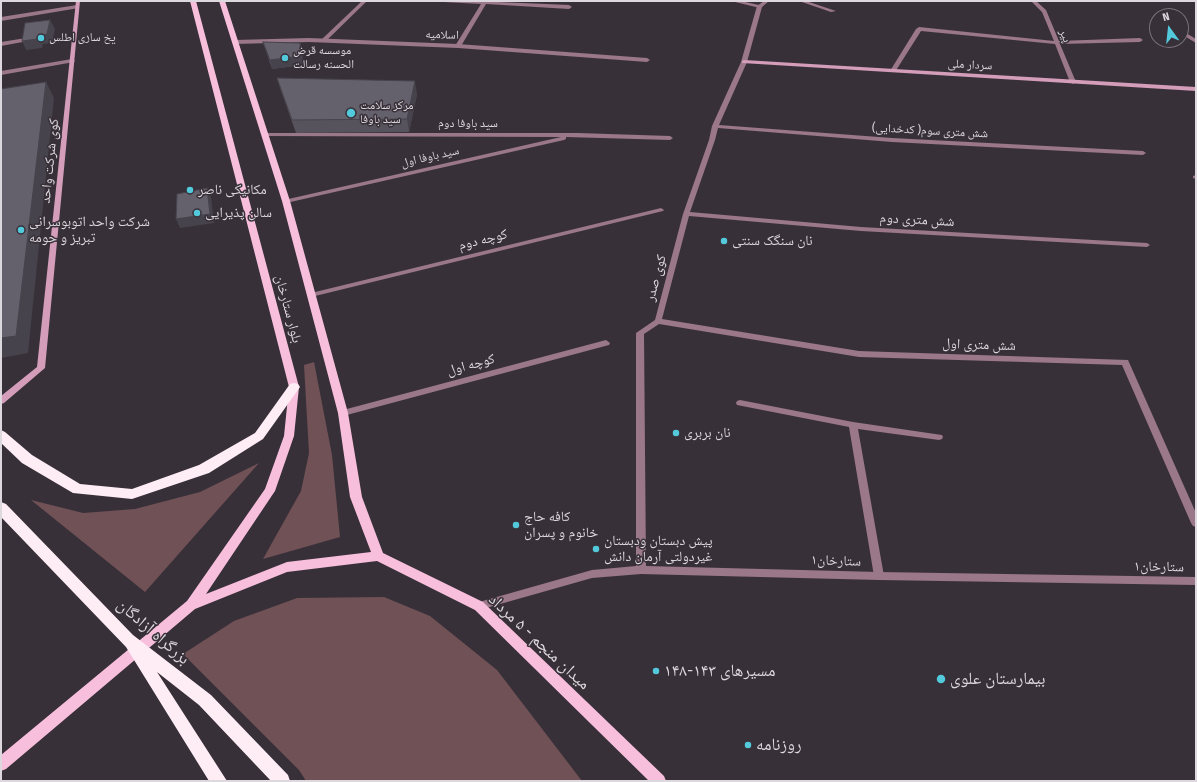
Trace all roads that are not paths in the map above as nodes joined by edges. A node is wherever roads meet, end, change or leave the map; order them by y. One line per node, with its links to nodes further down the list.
1 (193, 1): 41 (main road, بلوار ستارخان)
2 (222, 1): 18 (main road, بلوار ستارخان)
3 (365, 1): 17 (street)
4 (444, 1): 9 (street)
5 (733, 1): 11 (street)
6 (767, 1): 11 (street)
7 (801, 1): 13 (street)
8 (1033, 1): 19 (street, پیر)
9 (484, 3): 12 (street); 21 (street)
10 (78, 4): 14 (street); 23 (street, کوی شرکت واحد)
11 (760, 6): 24 (street, کوی صدر)
12 (569, 7)
13 (833, 11)
14 (1, 19)
15 (26, 40): 20 (street)
16 (1140, 40): 19 (street)
17 (323, 41): 18 (street, اسلامیه); 21 (street, اسلامیه)
18 (235, 42): 30 (main road, بلوار ستارخان)
19 (1057, 43): 25 (street); 27 (street, پیر)
20 (1, 44)
21 (458, 46): 22 (street, اسلامیه)
22 (647, 60)
23 (72, 61): 26 (street); 42 (street, کوی شرکت واحد)
24 (744, 62): 25 (street, سردار ملی); 29 (street, کوی صدر)
25 (893, 71): 27 (street, سردار ملی)
26 (1, 73)
27 (1073, 82): 28 (street, سردار ملی)
28 (1196, 89)
29 (715, 126): 33 (street, (کدخدایی )شش متری سوم); 36 (street, کوی صدر)
30 (266, 135): 31 (street, سید باوفا دوم); 34 (main road, بلوار ستارخان)
31 (578, 135): 32 (street, سید باوفا دوم); 34 (street, سید باوفا اول)
32 (670, 138)
33 (1143, 152)
34 (286, 201): 38 (main road, بلوار ستارخان)
35 (661, 210): 38 (street, کوچه دوم)
36 (686, 214): 37 (street, شش متری دوم); 39 (street, کوی صدر)
37 (1147, 246)
38 (311, 294): 44 (main road, بلوار ستارخان)
39 (658, 321): 49 (street, شش متری اول); 51 (street, کوی صدر)
40 (606, 343): 44 (street, کوچه اول)
41 (294, 387): 46 (highway); 54 (main road, بلوار ستارخان)
42 (1, 401)
43 (740, 403): 45 (street)
44 (343, 413): 50 (main road, بلوار ستارخان)
45 (853, 425): 47 (street); 52 (street)
46 (1, 435)
47 (940, 437)
48 (1, 508): 56 (highway, بزرگراه آزادگان)
49 (1196, 523)
50 (378, 556): 54 (main road); 55 (main road, میدان منجم - ۵ مرداد)
51 (641, 570): 52 (street, ستارخان۱); 55 (street, ستارخان۱)
52 (879, 576): 53 (street, ستارخان۱)
53 (1196, 581)
54 (191, 605): 57 (main road)
55 (479, 606): 60 (main road, میدان منجم - ۵ مرداد)
56 (128, 640): 58 (highway); 59 (highway, بزرگراه آزادگان)
57 (1, 764)
58 (219, 781)
59 (282, 781)
60 (659, 781)

